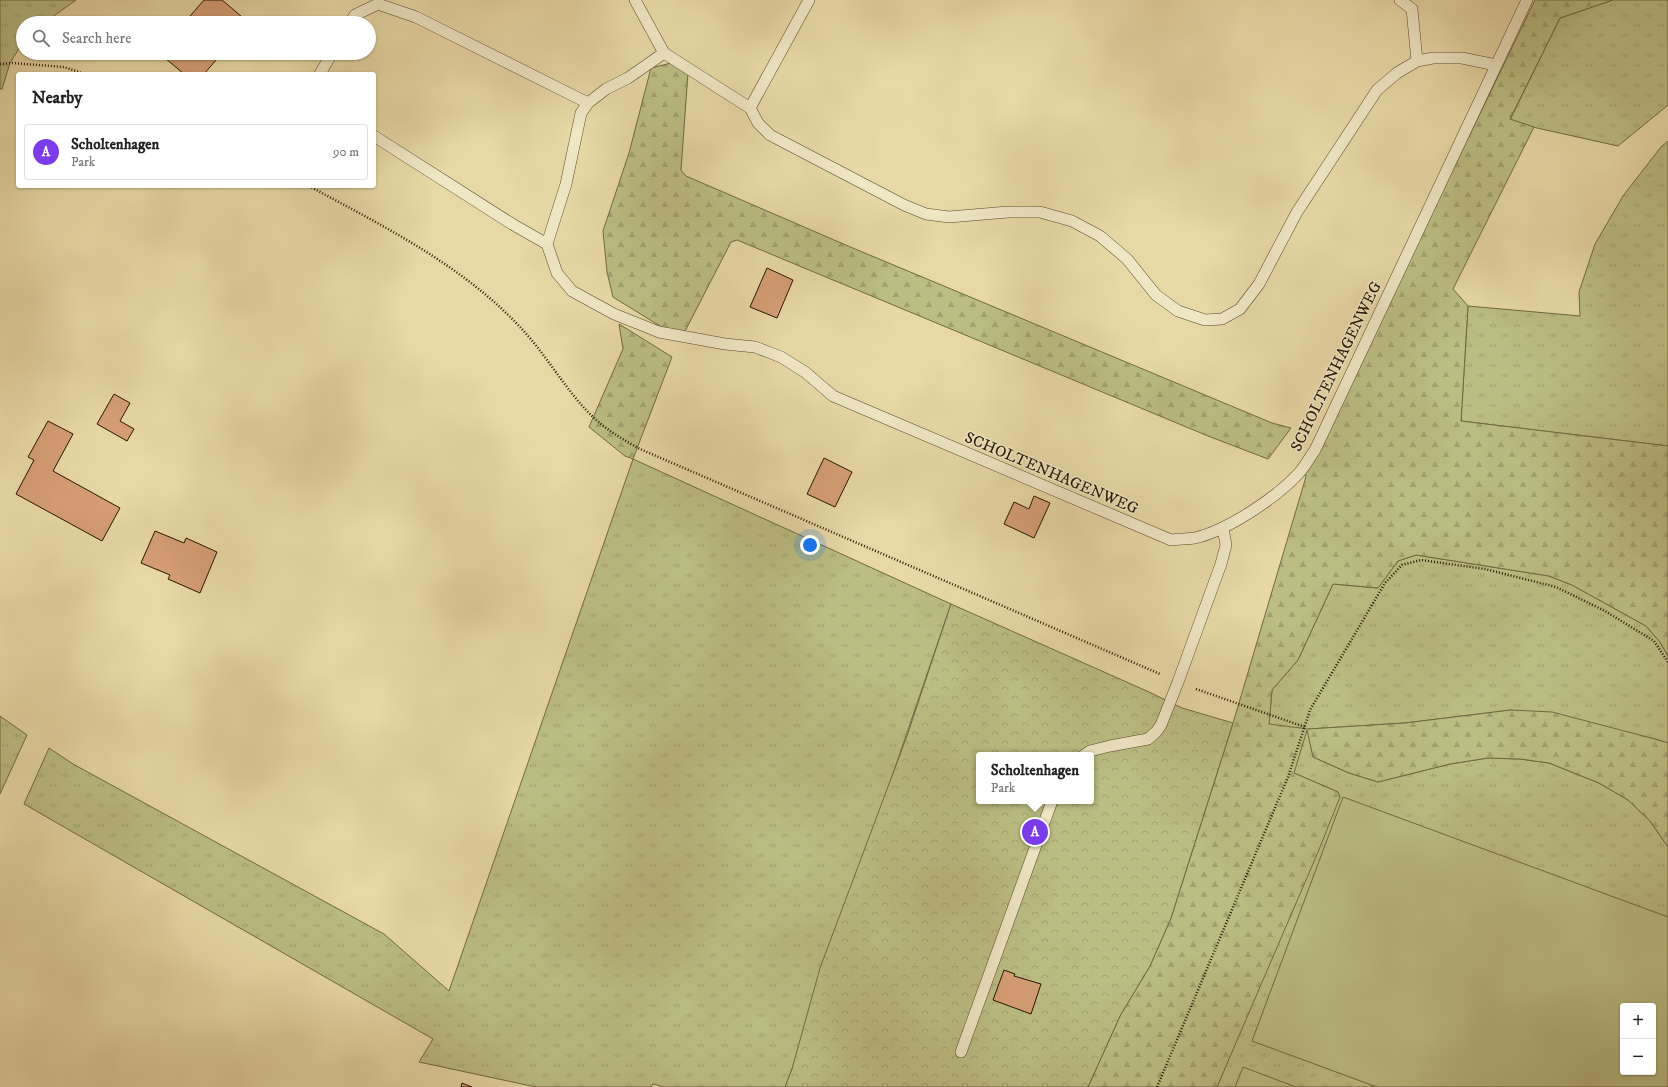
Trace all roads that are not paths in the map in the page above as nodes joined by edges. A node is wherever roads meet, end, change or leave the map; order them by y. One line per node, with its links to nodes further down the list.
1 (635, 0): 6 (lane)
2 (809, 0): 12 (lane)
3 (1400, 0): 8 (lane)
4 (1527, 0): 9 (lane, SCHOLTENHAGENWEG)
5 (354, 16): 11 (lane)
6 (664, 53): 11 (lane); 12 (lane)
7 (328, 60): 10 (lane)
8 (1417, 61): 9 (lane); 12 (lane)
9 (1496, 65): 15 (lane, SCHOLTENHAGENWEG)
10 (321, 72)
11 (588, 103): 14 (lane)
12 (750, 108)
13 (376, 137): 14 (lane)
14 (547, 244): 15 (lane, SCHOLTENHAGENWEG)
15 (1223, 528): 16 (lane)
16 (1088, 752)
17 (1051, 804): 18 (lane)
18 (960, 1052)

